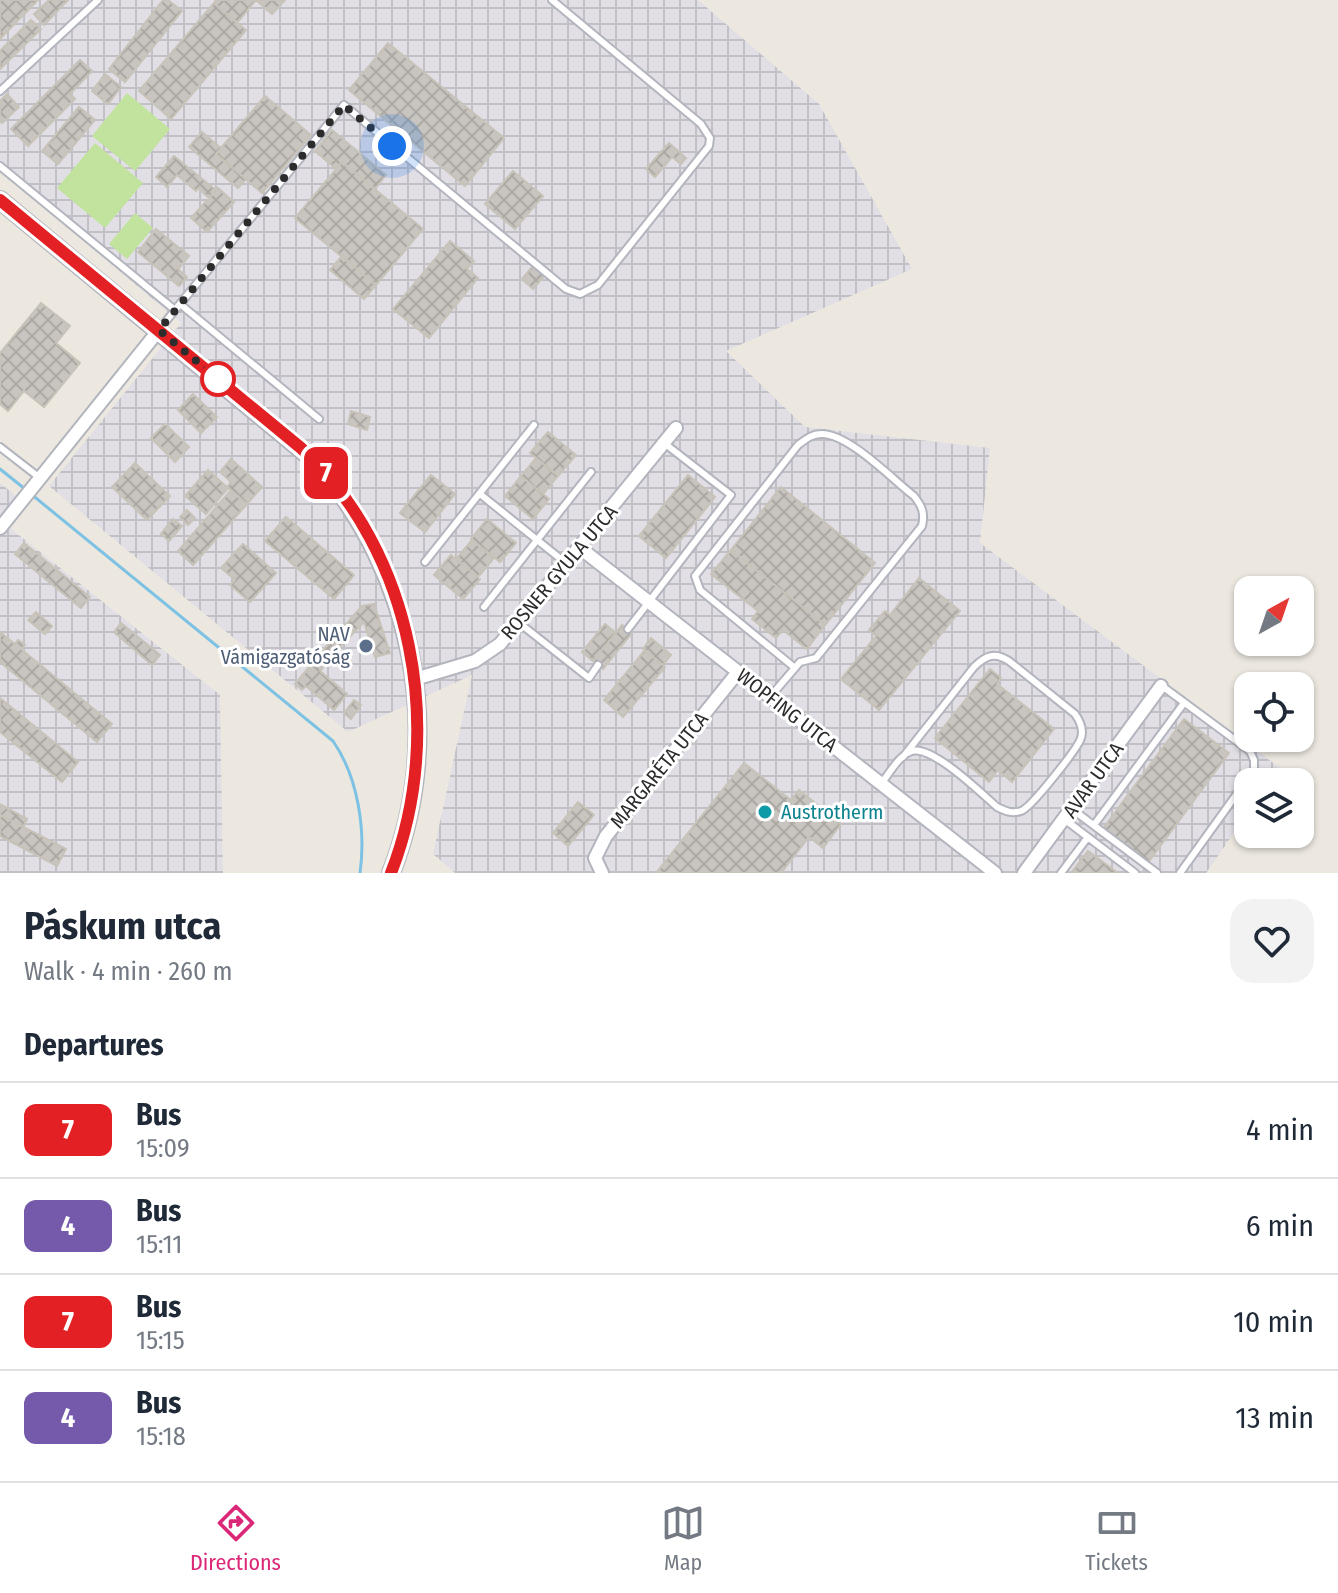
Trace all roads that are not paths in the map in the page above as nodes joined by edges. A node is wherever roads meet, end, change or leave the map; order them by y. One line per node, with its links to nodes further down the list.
1 (98, 0): 3 (lane)
2 (552, 0): 6 (lane)
3 (0, 91)
4 (0, 166): 6 (lane)
5 (0, 200): 7 (main road)
6 (178, 307): 7 (lane); 8 (lane)
7 (159, 330): 14 (street); 28 (main road)
8 (319, 419)
9 (534, 425): 15 (lane)
10 (676, 428): 11 (street, ROSNER GYULA UTCA)
11 (664, 443): 18 (street, ROSNER GYULA UTCA); 21 (lane)
12 (0, 447): 14 (lane)
13 (591, 472): 17 (lane)
14 (38, 480): 16 (street)
15 (480, 494): 17 (lane); 19 (lane)
16 (0, 528)
17 (538, 540): 20 (lane); 22 (lane)
18 (580, 548): 20 (street, ROSNER GYULA UTCA); 21 (street, WOPFING UTCA)
19 (425, 562)
20 (567, 564): 23 (street, ROSNER GYULA UTCA)
21 (649, 601): 24 (lane); 27 (street, WOPFING UTCA)
22 (484, 607)
23 (518, 622): 25 (lane); 28 (street, ROSNER GYULA UTCA)
24 (628, 629)
25 (598, 665)
26 (795, 668): 26 (lane); 30 (lane)
27 (738, 672): 30 (street, WOPFING UTCA); 38 (street, MARGARÉTA UTCA)
28 (415, 679): 37 (main road)
29 (1161, 686): 31 (lane); 34 (street, AVAR UTCA)
30 (770, 697): 33 (street, WOPFING UTCA)
31 (1184, 703): 35 (lane); 44 (lane)
32 (903, 757): 32 (lane); 33 (lane)
33 (881, 784): 39 (street, WOPFING UTCA)
34 (1068, 814): 35 (lane); 36 (lane); 40 (street, AVAR UTCA)
35 (1094, 825): 43 (lane)
36 (1088, 837): 41 (lane); 42 (lane)
37 (391, 873)
38 (602, 873)
39 (995, 873)
40 (1024, 873)
41 (1061, 873)
42 (1135, 873)
43 (1157, 873)
44 (1180, 873)

